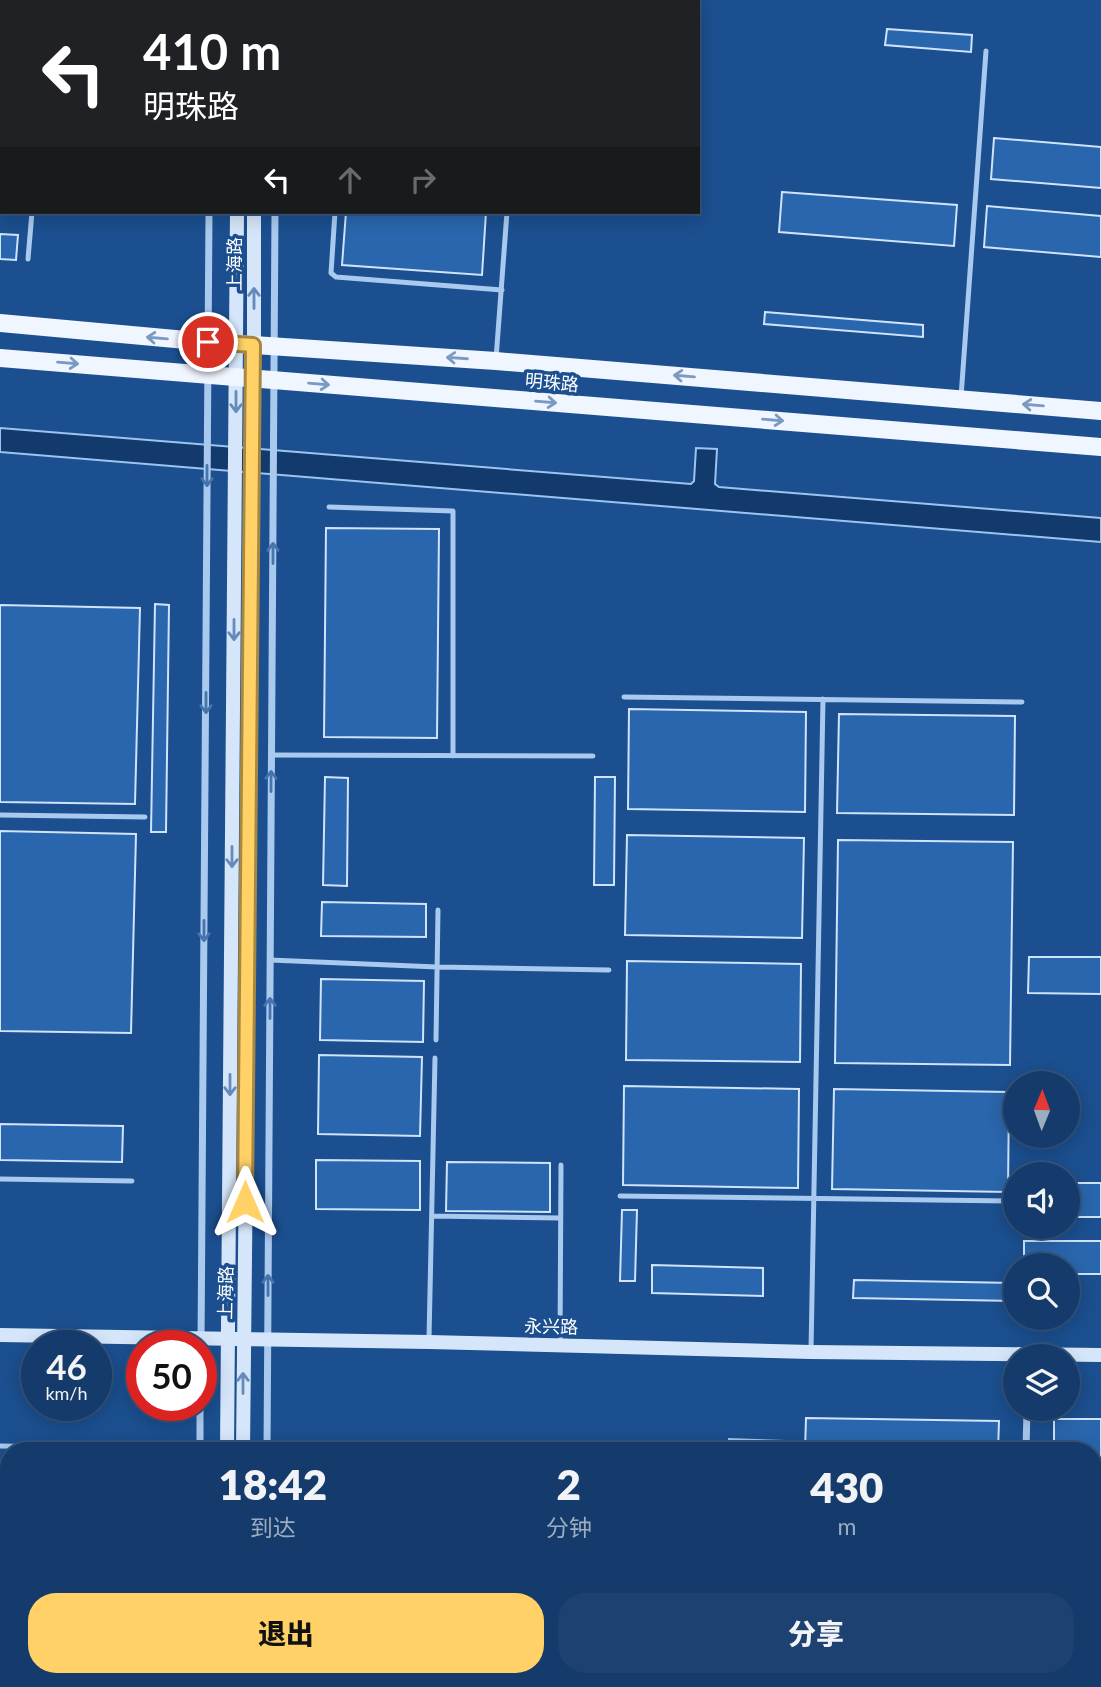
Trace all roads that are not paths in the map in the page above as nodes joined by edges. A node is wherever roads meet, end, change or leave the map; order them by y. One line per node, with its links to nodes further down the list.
1 (986, 51): 20 (lane)
2 (32, 214): 9 (lane)
3 (209, 214): 12 (street)
4 (237, 214): 13 (main road, 上海路)
5 (254, 214): 13 (main road, 上海路, one-way to 5)
6 (275, 214): 14 (street)
7 (335, 214): 10 (lane)
8 (507, 214): 10 (lane)
9 (28, 259)
10 (502, 290): 16 (lane)
11 (0, 324): 12 (main road, 明珠路, one-way to 11)
12 (208, 342): 13 (main road, 明珠路); 17 (street)
13 (245, 344): 14 (main road, 明珠路); 18 (main road, 上海路)
14 (274, 346): 16 (main road, 明珠路, one-way to 14); 19 (street)
15 (0, 358): 17 (main road, 明珠路, one-way to 17)
16 (496, 361): 20 (main road, 明珠路, one-way to 16)
17 (208, 375): 18 (main road, 明珠路); 46 (street, one-way to 46)
18 (245, 378): 19 (main road, 明珠路); 49 (main road, 上海路, one-way to 49); 50 (main road, 上海路)
19 (274, 380): 22 (main road, 明珠路, one-way to 22); 27 (street, one-way to 19)
20 (961, 399): 21 (main road, 明珠路, one-way to 20)
21 (1101, 411)
22 (1101, 447)
23 (329, 507): 28 (lane)
24 (624, 697): 25 (lane)
25 (823, 699): 26 (lane); 42 (lane)
26 (1022, 702)
27 (271, 755): 28 (lane); 33 (street, one-way to 27)
28 (453, 756): 29 (lane)
29 (593, 756)
30 (0, 815): 31 (lane)
31 (145, 817)
32 (438, 910): 34 (lane)
33 (270, 960): 34 (lane); 52 (street, one-way to 33)
34 (437, 967): 35 (lane); 36 (lane)
35 (609, 970)
36 (436, 1040)
37 (435, 1058): 44 (lane)
38 (561, 1165): 45 (lane)
39 (0, 1179): 40 (lane)
40 (132, 1181)
41 (620, 1196): 42 (lane)
42 (814, 1198): 43 (lane); 55 (lane)
43 (1003, 1200)
44 (432, 1216): 45 (lane); 53 (lane)
45 (560, 1218): 54 (lane)
46 (201, 1330)
47 (0, 1335): 48 (main road, 永兴路)
48 (126, 1339)
49 (228, 1339): 50 (main road, 永兴路); 51 (main road, 永兴路); 62 (main road, 上海路)
50 (243, 1339): 52 (main road, 永兴路); 63 (main road, 上海路, one-way to 50)
51 (217, 1340)
52 (267, 1340): 53 (main road, 永兴路); 64 (street)
53 (429, 1342): 54 (main road, 永兴路)
54 (560, 1345): 55 (main road, 永兴路)
55 (811, 1352): 56 (main road, 永兴路)
56 (1003, 1355)
57 (1080, 1355): 58 (main road, 永兴路)
58 (1101, 1355)
59 (200, 1421): 61 (street)
60 (1027, 1421): 65 (street)
61 (200, 1442)
62 (227, 1442)
63 (243, 1442)
64 (267, 1442)
65 (1026, 1442)

